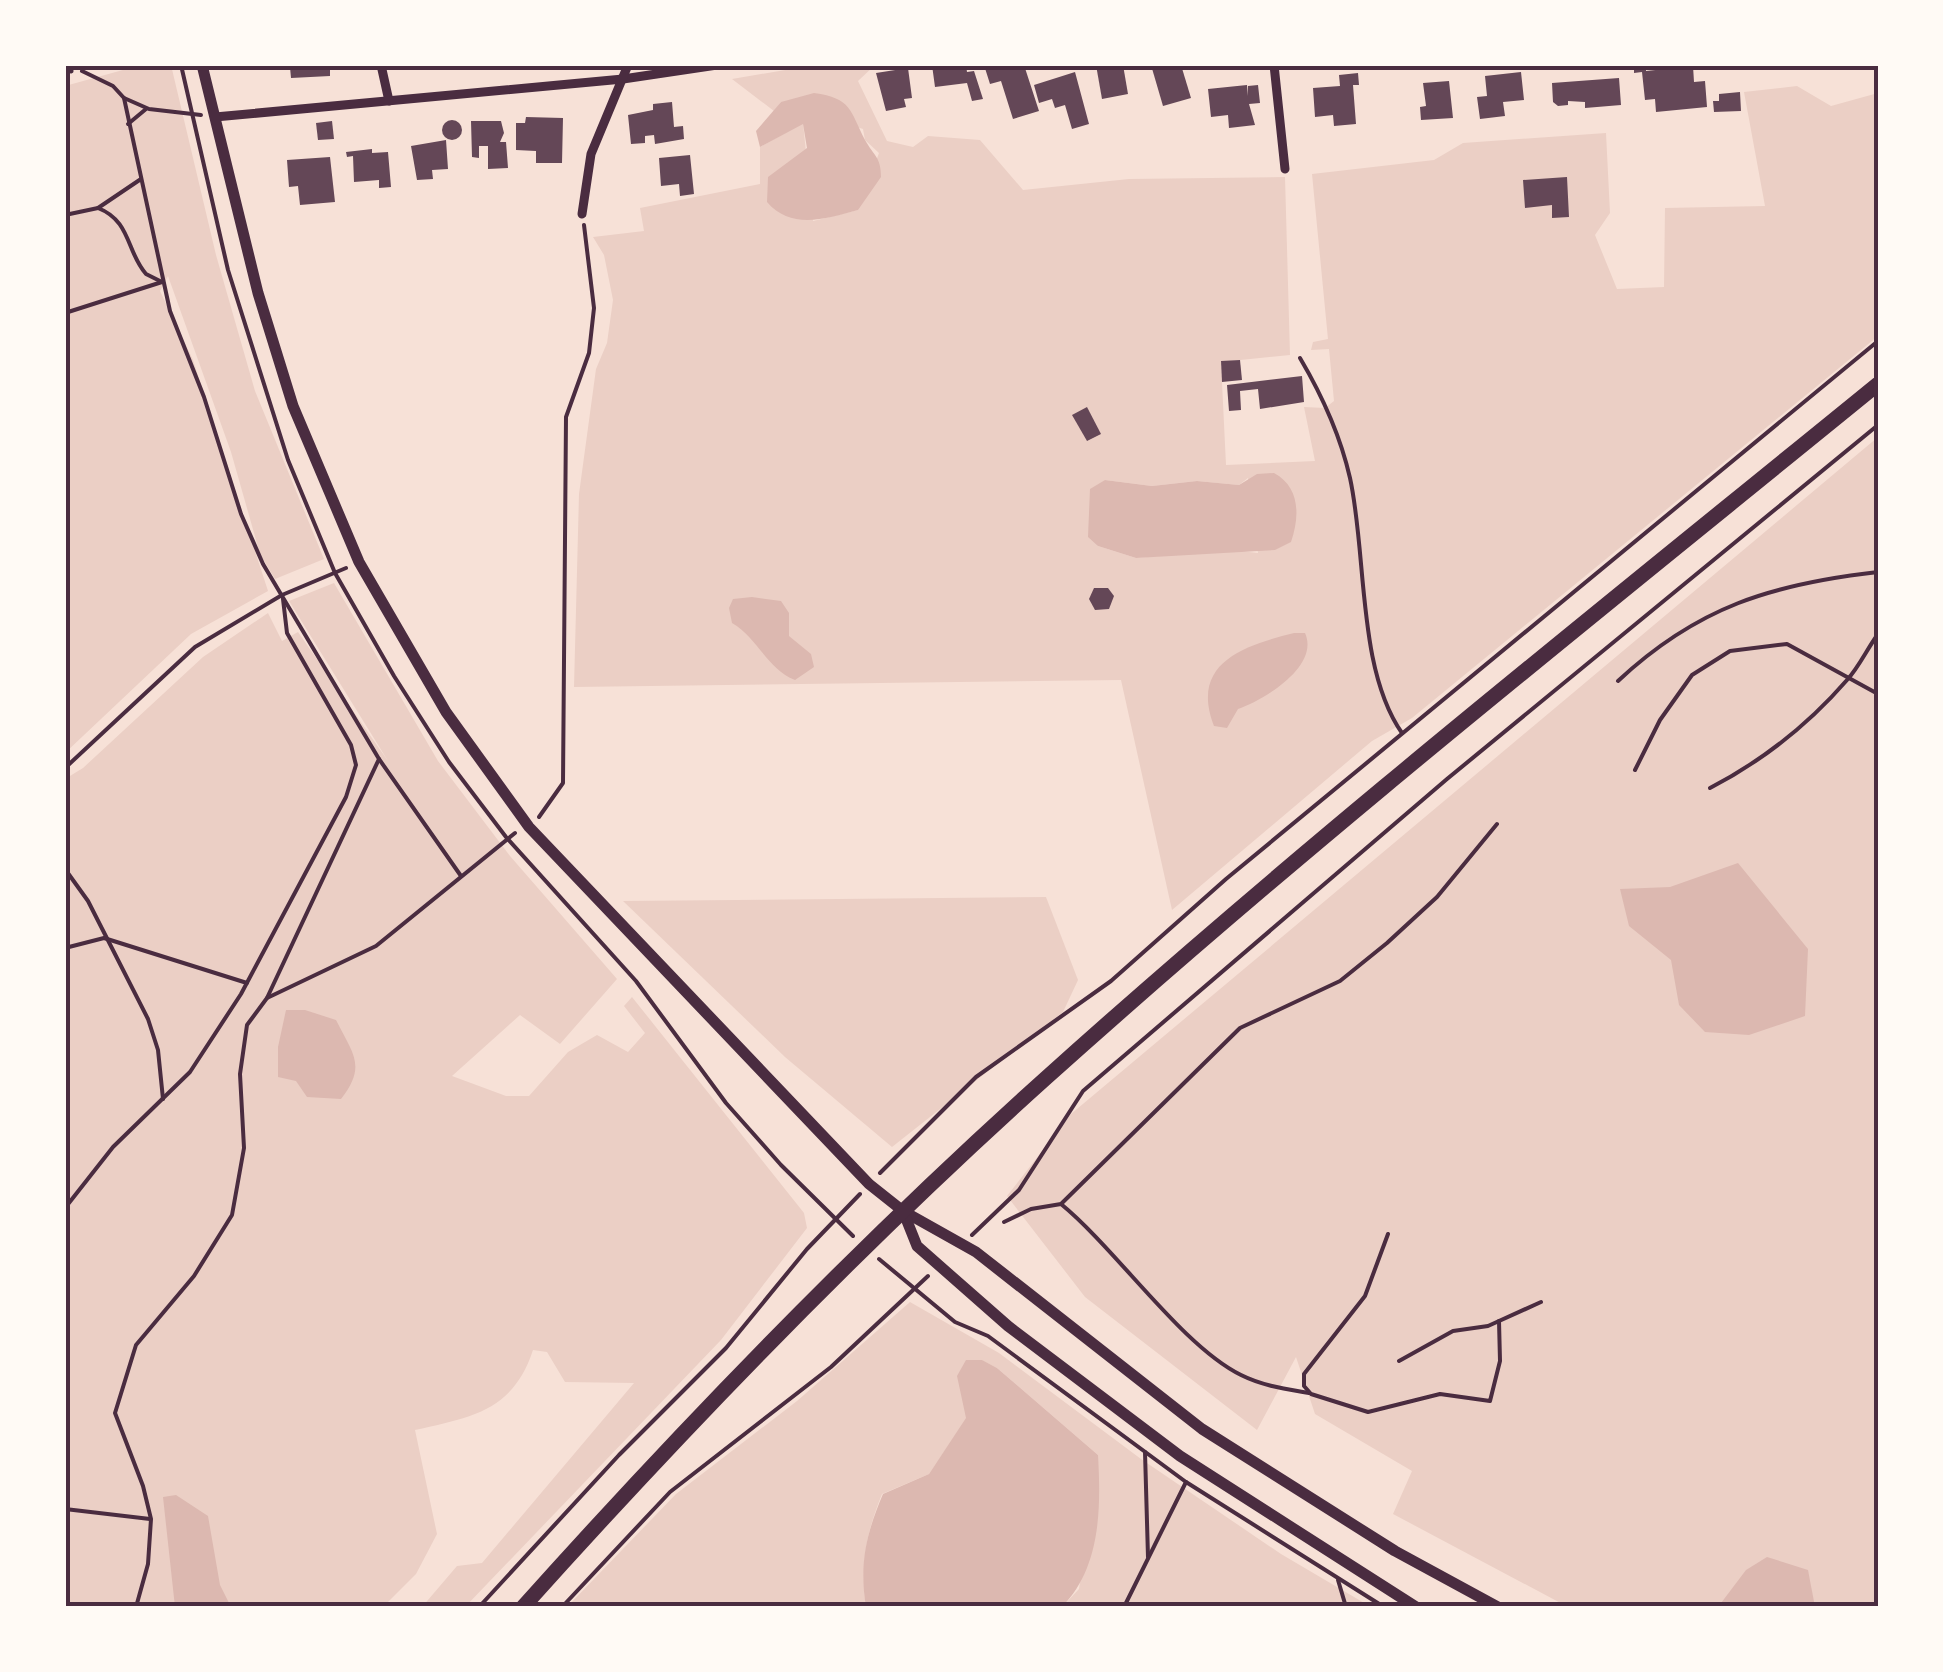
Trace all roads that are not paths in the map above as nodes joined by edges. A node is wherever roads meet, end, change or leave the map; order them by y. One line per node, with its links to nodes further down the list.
1 (202, 65): 8 (street)
2 (380, 65): 7 (street)
3 (628, 65): 6 (street)
4 (717, 65): 6 (street)
5 (1274, 65): 9 (street)
6 (623, 79): 7 (street); 10 (street)
7 (389, 101): 8 (street)
8 (215, 116): 12 (street)
9 (1285, 169)
10 (582, 214)
11 (1878, 384): 12 (main road)
12 (903, 1211): 13 (main road); 14 (street); 15 (street)
13 (523, 1607)
14 (1416, 1607)
15 (1498, 1607)

